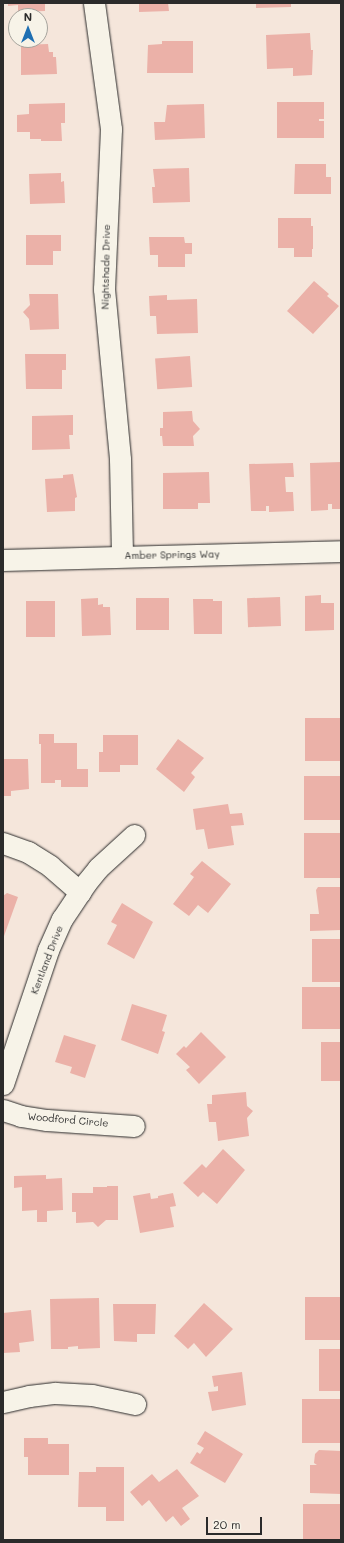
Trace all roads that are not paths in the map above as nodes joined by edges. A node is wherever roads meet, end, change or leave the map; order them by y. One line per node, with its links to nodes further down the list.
1 (94, 3): 3 (street, Nightshade Drive)
2 (341, 551): 3 (street, Amber Springs Way)
3 (122, 556): 4 (street, Amber Springs Way)
4 (3, 560)
5 (134, 835): 7 (street, Kentland Drive)
6 (3, 843): 7 (street)
7 (80, 892): 8 (street, Kentland Drive)
8 (3, 1084)
9 (3, 1110): 10 (street, Woodford Circle)
10 (134, 1126)
11 (3, 1402): 12 (street)
12 (135, 1404)

